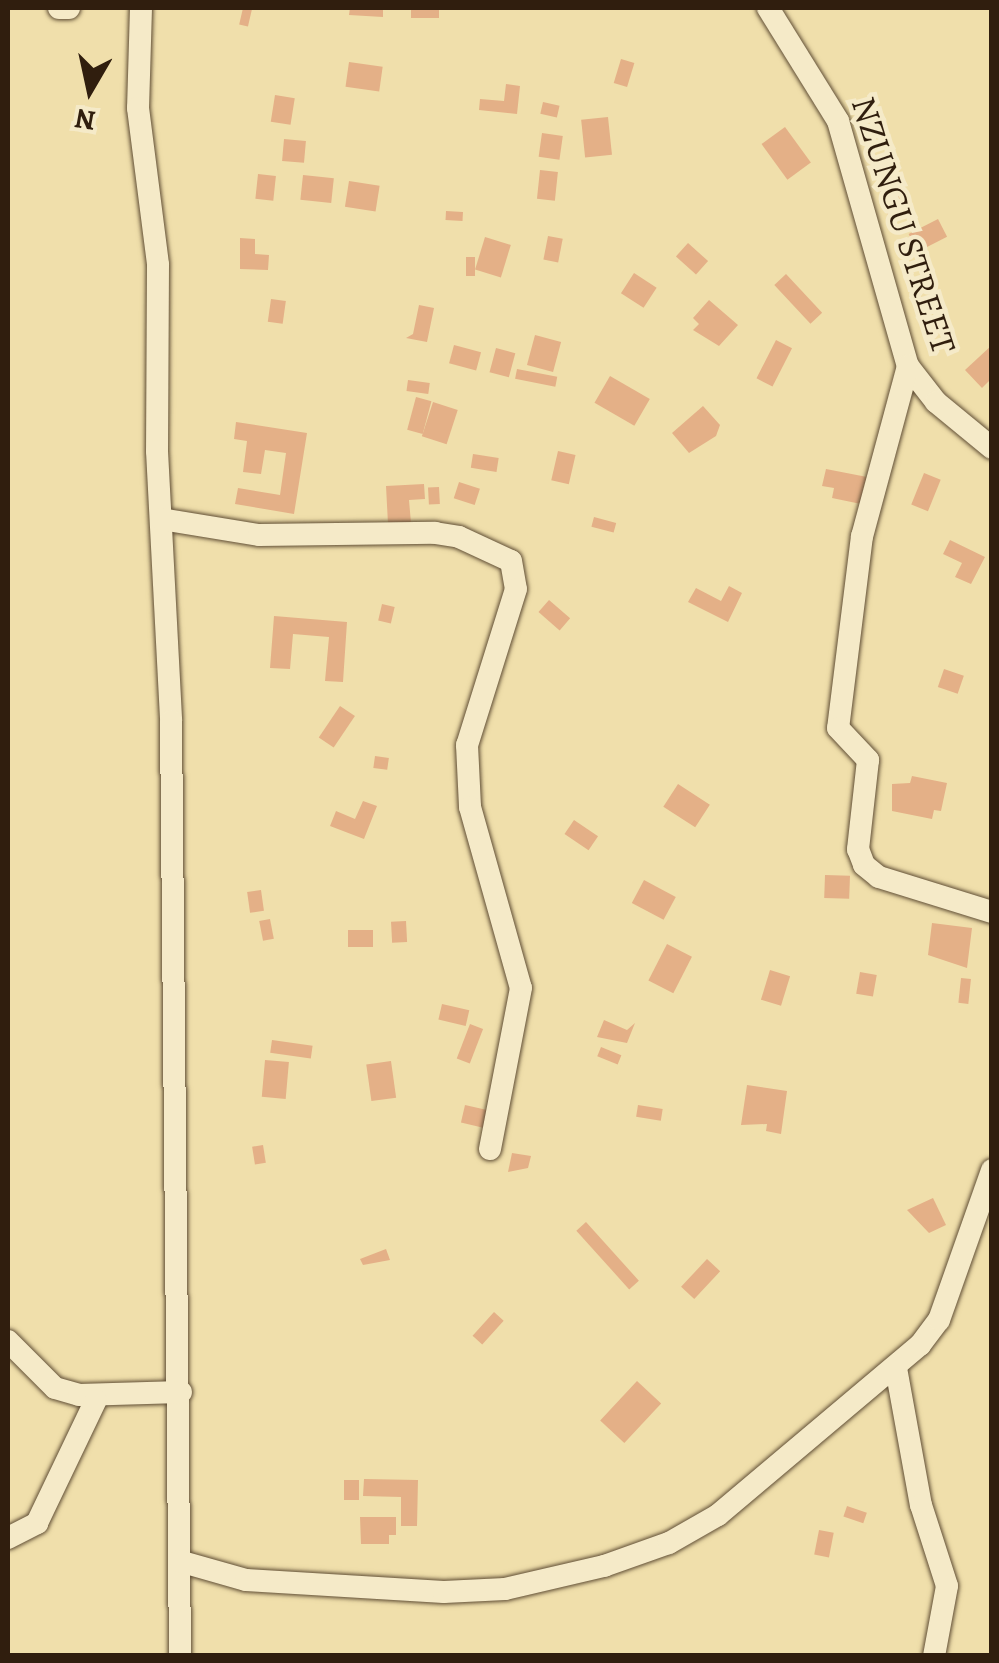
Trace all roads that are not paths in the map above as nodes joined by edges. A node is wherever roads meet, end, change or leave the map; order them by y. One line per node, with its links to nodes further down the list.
1 (60, 8): 2 (street)
2 (69, 8)
3 (142, 8): 7 (street)
4 (768, 8): 5 (street, NZUNGU STREET)
5 (908, 366): 6 (street, NZUNGU STREET); 8 (street)
6 (992, 448)
7 (161, 518): 9 (street); 13 (street)
8 (992, 912)
9 (490, 1150)
10 (992, 1170): 12 (street)
11 (8, 1341): 14 (street)
12 (896, 1368): 16 (street); 18 (street)
13 (181, 1392): 14 (street); 16 (street)
14 (96, 1400): 15 (street)
15 (8, 1538)
16 (179, 1561): 17 (street)
17 (180, 1656)
18 (934, 1656)

